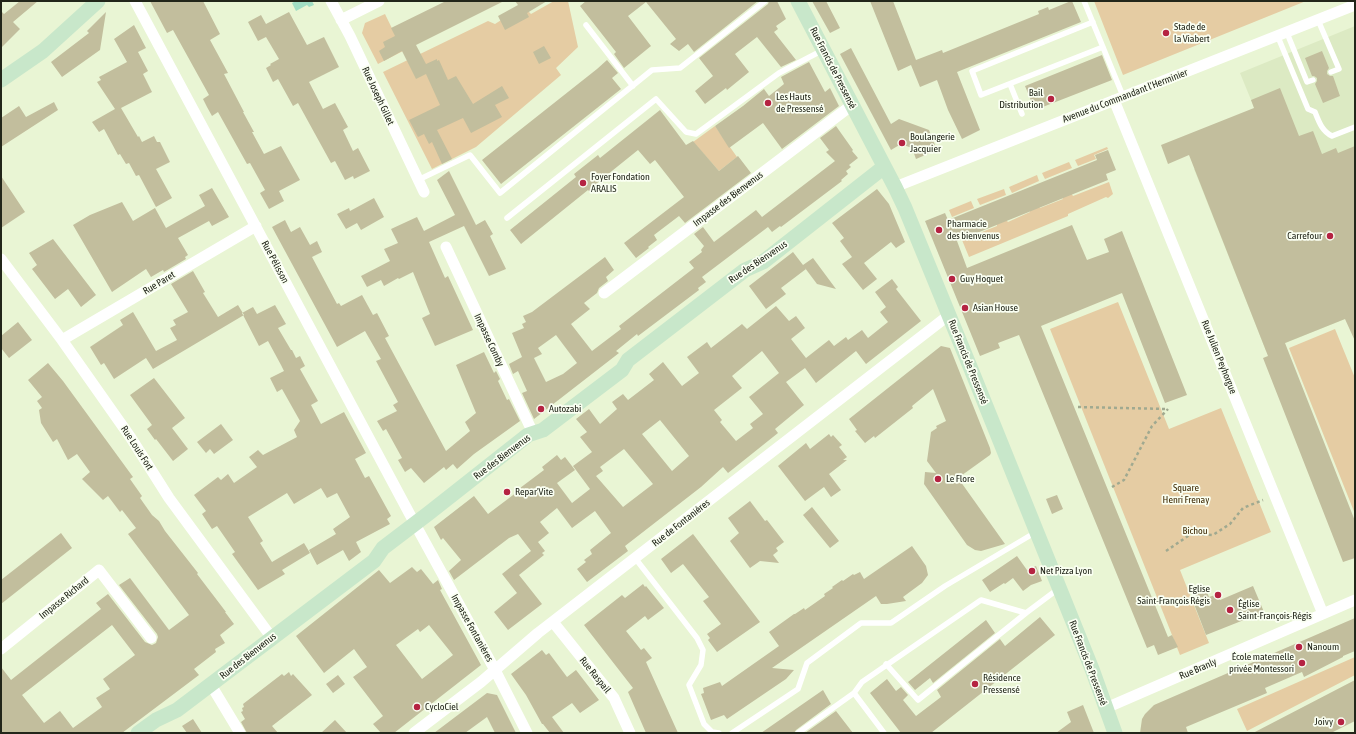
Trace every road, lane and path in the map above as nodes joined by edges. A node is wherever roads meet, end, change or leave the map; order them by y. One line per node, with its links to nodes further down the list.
1 (98, 1): 17 (street)
2 (135, 1): 30 (street, Rue Pélisson)
3 (331, 1): 9 (street, Rue Joseph Gillet)
4 (379, 1): 9 (street)
5 (764, 1): 20 (lane)
6 (798, 1): 15 (street, Rue Francis de Pressensé)
7 (1084, 1): 11 (lane)
8 (1355, 5): 10 (street, Avenue du Commandant l'Herminier)
9 (341, 20): 26 (street, Rue Joseph Gillet)
10 (1318, 20): 13 (street, Avenue du Commandant l'Herminier); 16 (lane)
11 (1092, 22): 14 (lane); 19 (lane)
12 (586, 25): 20 (lane)
13 (1283, 35): 18 (lane); 21 (street, Avenue du Commandant l'Herminier); 24 (lane)
14 (1103, 47): 19 (lane); 21 (lane)
15 (823, 50): 22 (street, Rue Francis de Pressensé); 29 (lane)
16 (1331, 72)
17 (1, 80)
18 (1313, 80)
19 (1010, 84): 23 (lane)
20 (633, 86): 26 (lane)
21 (1119, 98): 27 (street, Avenue du Commandant l'Herminier); 39 (street, Rue Julien Peyhorgue)
22 (852, 105): 25 (street, Rue Francis de Pressensé); 33 (street, Impasse des Bienvenus)
23 (1022, 114)
24 (1355, 127)
25 (884, 167): 27 (street, Rue Francis de Pressensé); 37 (street, Rue des Bienvenus)
26 (418, 180): 28 (street, Rue Joseph Gillet)
27 (895, 187): 34 (street, Rue Francis de Pressensé)
28 (424, 192)
29 (507, 218)
30 (256, 226): 35 (street, Rue Paret); 40 (street, Rue Pélisson)
31 (446, 247): 37 (street, Impasse Comby)
32 (1, 259): 35 (street, Rue Louis Fort)
33 (604, 294)
34 (949, 315): 41 (street, Rue Francis de Pressensé); 43 (street, Rue de Fontanières)
35 (62, 340): 50 (street, Rue Louis Fort)
36 (1078, 407): 38 (path)
37 (533, 433): 40 (street, Rue des Bienvenus)
38 (1112, 487)
39 (1275, 496): 42 (path); 47 (street, Rue Julien Peyhorgue)
40 (415, 524): 50 (street, Rue des Bienvenus); 53 (street, Impasse Fontanières)
41 (1036, 531): 44 (street, Rue Francis de Pressensé); 63 (lane)
42 (1166, 551)
43 (635, 558): 48 (street, Rue de Fontanières); 62 (lane)
44 (1059, 588): 46 (lane); 56 (street, Rue Francis de Pressensé)
45 (1355, 600): 47 (street, Rue Branly)
46 (1026, 613): 52 (lane); 52 (lane)
47 (1323, 614): 56 (street, Rue Branly)
48 (553, 622): 53 (street, Rue de Fontanières); 61 (street, Rue Raspail)
49 (151, 638): 51 (street, Impasse Richard)
50 (272, 638): 54 (street, Rue des Bienvenus)
51 (1, 649)
52 (886, 664): 55 (lane)
53 (495, 670): 59 (street, Rue de Fontanières); 60 (street, Impasse Fontanières)
54 (211, 685): 57 (street, Rue des Bienvenus); 58 (street)
55 (854, 693): 64 (lane); 65 (lane)
56 (1106, 708): 66 (street, Rue Francis de Pressensé)
57 (138, 733)
58 (240, 733)
59 (414, 733)
60 (527, 733)
61 (630, 733)
62 (719, 733)
63 (732, 733)
64 (798, 733)
65 (884, 733)
66 (1115, 733)

